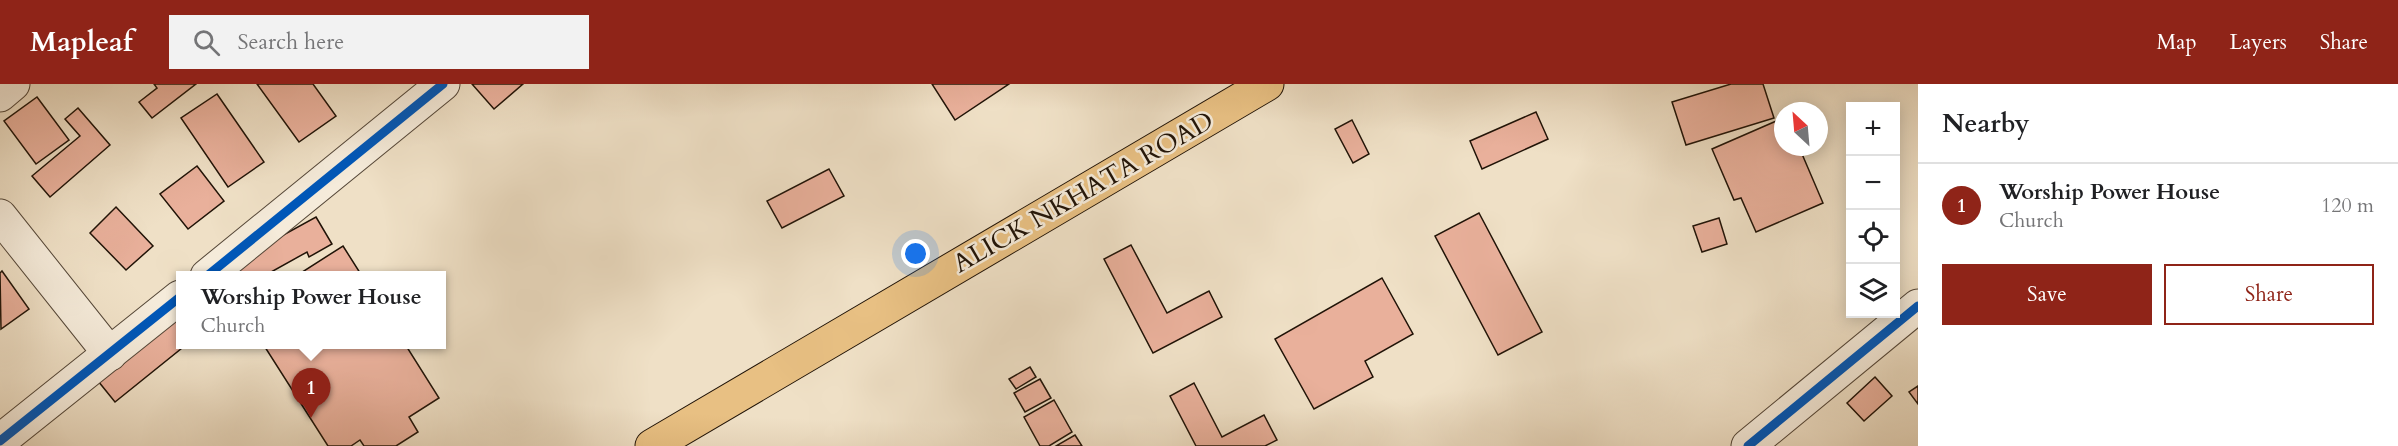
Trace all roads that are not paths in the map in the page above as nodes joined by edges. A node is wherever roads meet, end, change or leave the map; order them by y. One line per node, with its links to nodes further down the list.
1 (13, 84): 4 (street)
2 (443, 84): 6 (street)
3 (1267, 84): 11 (main road, ALICK NKHATA ROAD)
4 (0, 95)
5 (0, 216): 9 (street)
6 (213, 271)
7 (176, 300): 9 (street)
8 (1918, 306): 12 (street)
9 (110, 354): 10 (street)
10 (0, 441)
11 (652, 446)
12 (1748, 446)

